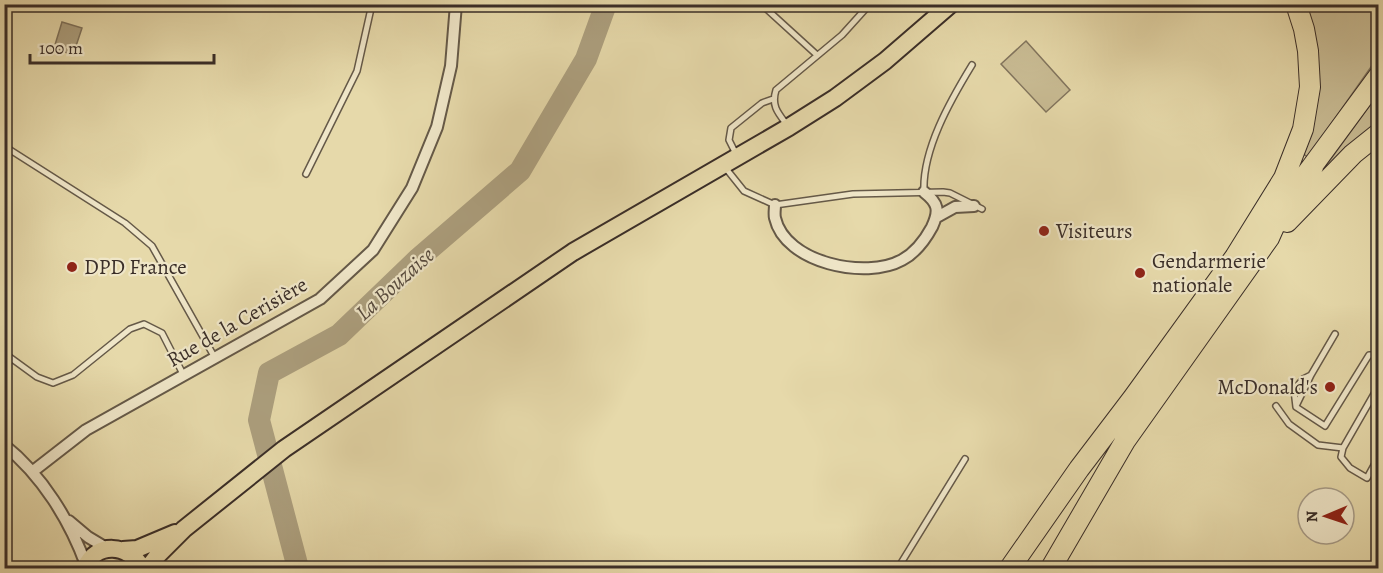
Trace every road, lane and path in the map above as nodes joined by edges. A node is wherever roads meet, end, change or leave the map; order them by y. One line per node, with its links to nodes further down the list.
1 (372, 4): 17 (lane)
2 (456, 4): 27 (street, Rue de la Cerisière)
3 (761, 4): 7 (lane)
4 (870, 4): 7 (lane)
5 (951, 4): 11 (main road)
6 (1296, 4): 23 (highway)
7 (817, 55): 10 (lane)
8 (972, 65): 18 (lane)
9 (1378, 77): 16 (highway)
10 (773, 99): 11 (lane); 14 (lane)
11 (789, 127): 14 (main road)
12 (1378, 134): 22 (highway)
13 (4, 146): 27 (lane)
14 (738, 156): 15 (main road)
15 (723, 165): 19 (lane); 38 (main road)
16 (1313, 167): 22 (highway); 23 (highway)
17 (306, 174)
18 (924, 192): 19 (lane); 20 (lane); 21 (street)
19 (774, 205): 21 (street)
20 (978, 207): 21 (street)
21 (937, 217)
22 (1269, 238): 36 (highway)
23 (1235, 257): 44 (highway)
24 (1335, 334): 26 (lane)
25 (4, 353): 28 (lane)
26 (1378, 355)
27 (215, 358): 28 (street, Rue de la Cerisière)
28 (184, 376): 35 (street, Rue de la Cerisière)
29 (1378, 387): 32 (lane)
30 (1276, 406): 32 (lane)
31 (4, 445): 35 (street)
32 (1343, 448): 33 (lane)
33 (1378, 458)
34 (965, 459): 43 (lane)
35 (32, 472): 37 (street)
36 (1084, 512): 45 (highway); 46 (highway)
37 (66, 519): 39 (street); 40 (street)
38 (184, 529): 39 (main road); 42 (main road)
39 (115, 549): 40 (main road); 41 (main road)
40 (85, 567)
41 (141, 568)
42 (148, 568)
43 (898, 568)
44 (1010, 568)
45 (1051, 568)
46 (1063, 568)

